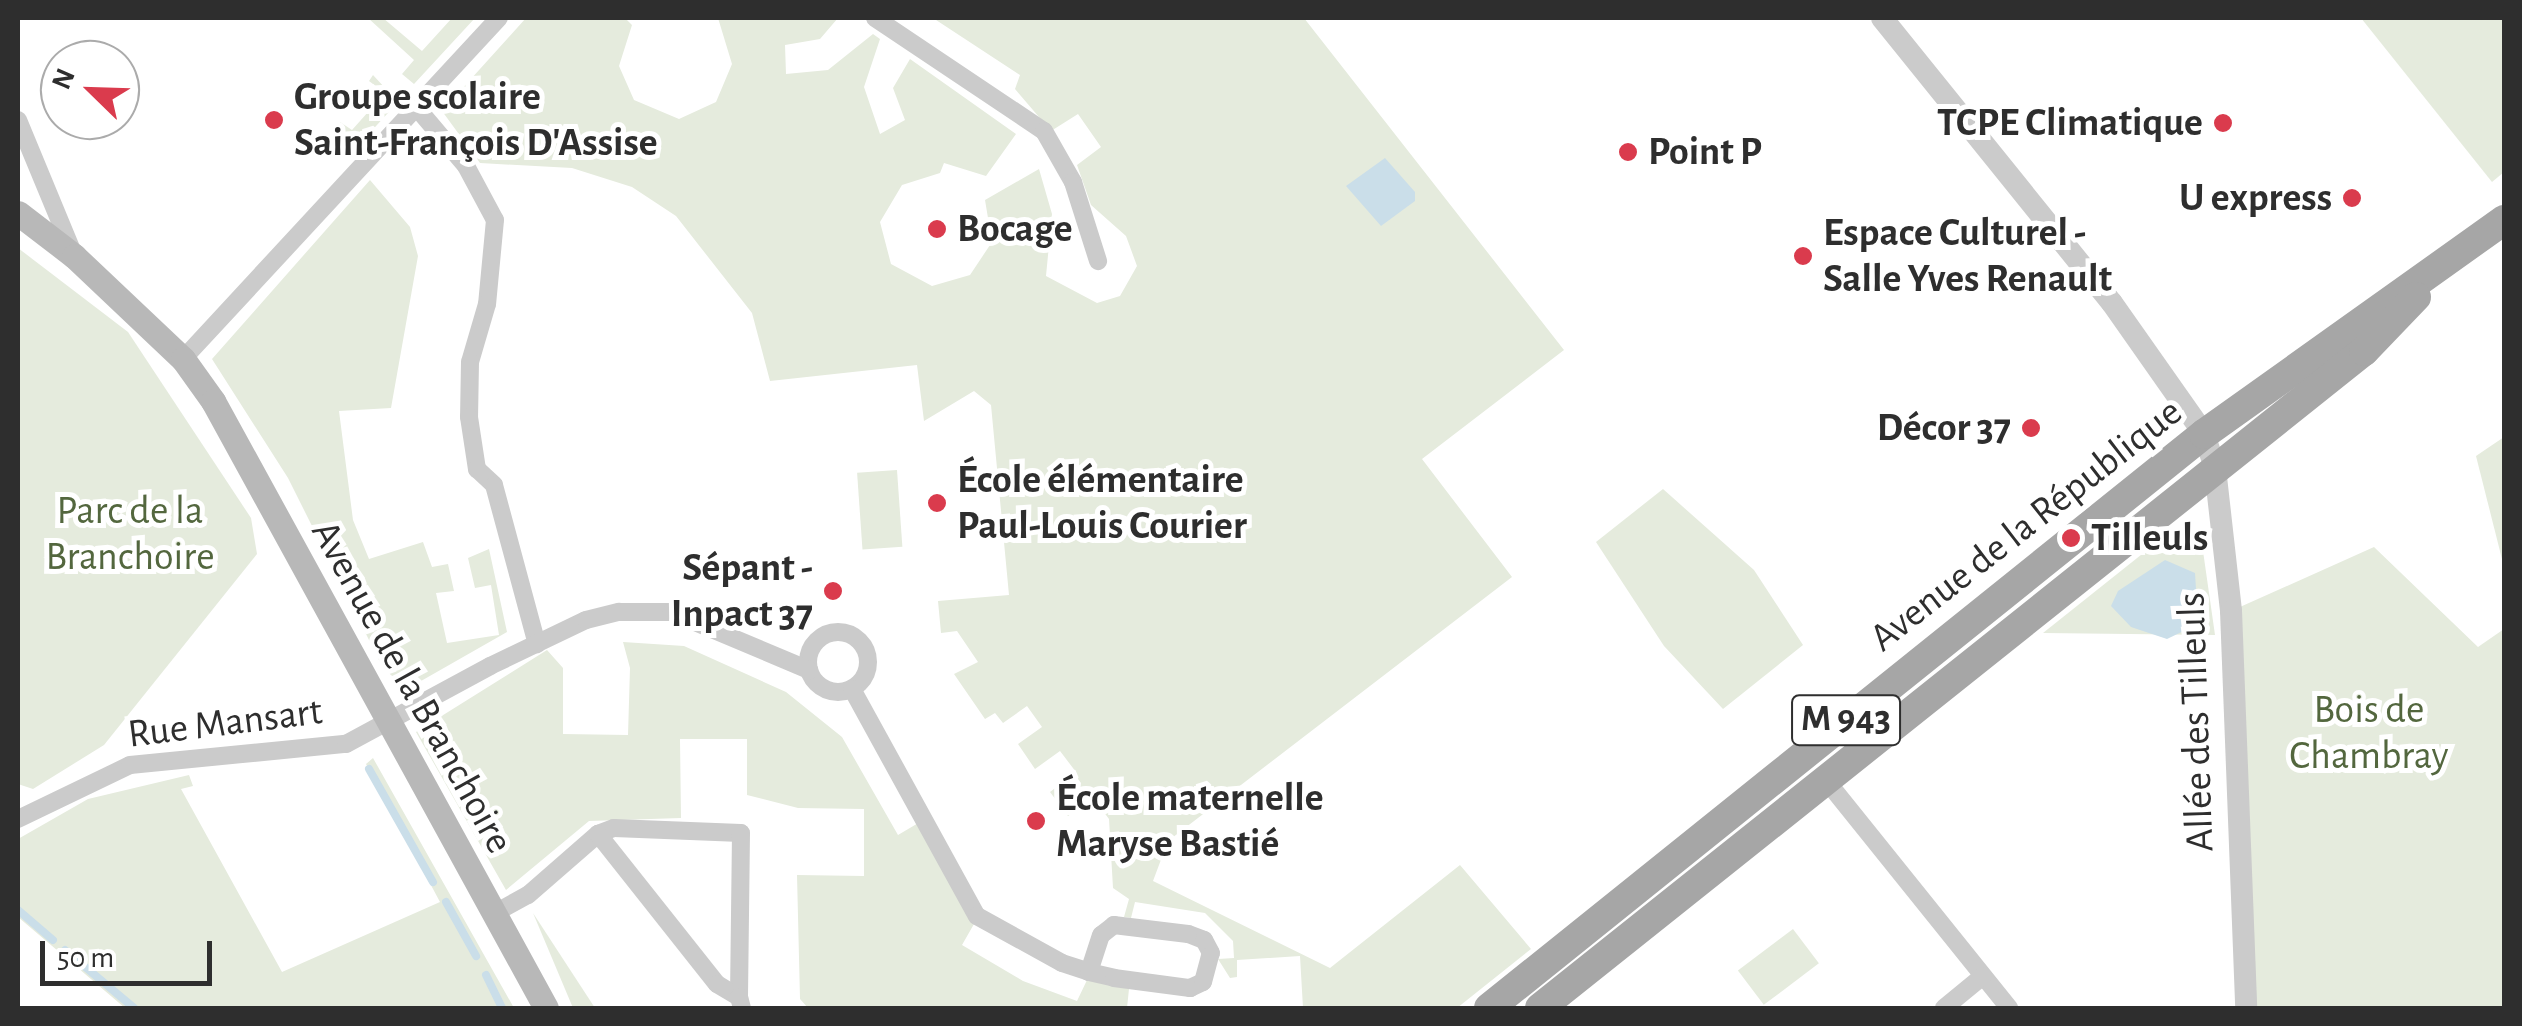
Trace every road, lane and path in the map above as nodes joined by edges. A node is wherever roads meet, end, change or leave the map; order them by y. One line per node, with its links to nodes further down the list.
1 (499, 18): 4 (street)
2 (876, 18): 9 (street)
3 (1882, 18): 12 (street, Allée des Tilleuls)
4 (417, 108): 11 (street); 14 (street)
5 (18, 120): 8 (street)
6 (18, 213): 8 (main road)
7 (2504, 220): 10 (main road, Avenue de la République / M 943)
8 (74, 256): 11 (main road, Avenue de la Branchoire)
9 (1098, 261)
10 (2438, 273): 12 (main road, Avenue de la République / M 943); 13 (main road, Avenue de la République / M 943)
11 (183, 359): 17 (main road, Avenue de la Branchoire)
12 (2204, 434): 13 (street, Allée des Tilleuls); 26 (main road, Avenue de la République / M 943)
13 (2215, 468): 18 (main road, Avenue de la République / M 943); 30 (street, Allée des Tilleuls)
14 (537, 644): 15 (street, Rue Mansart); 17 (street, Rue Mansart)
15 (809, 670): 16 (street); 16 (street)
16 (852, 689): 22 (street)
17 (385, 721): 19 (street, Rue Mansart); 21 (main road, Avenue de la Branchoire)
18 (1825, 779): 23 (street); 27 (main road, Avenue de la République / M 943)
19 (18, 819)
20 (598, 834): 21 (street); 24 (street); 24 (street)
21 (495, 913): 25 (main road, Avenue de la Branchoire)
22 (1089, 972): 22 (street)
23 (1983, 976): 28 (street); 29 (street)
24 (741, 1003)
25 (546, 1008)
26 (1489, 1008)
27 (1540, 1008)
28 (1944, 1008)
29 (2009, 1008)
30 (2246, 1008)

